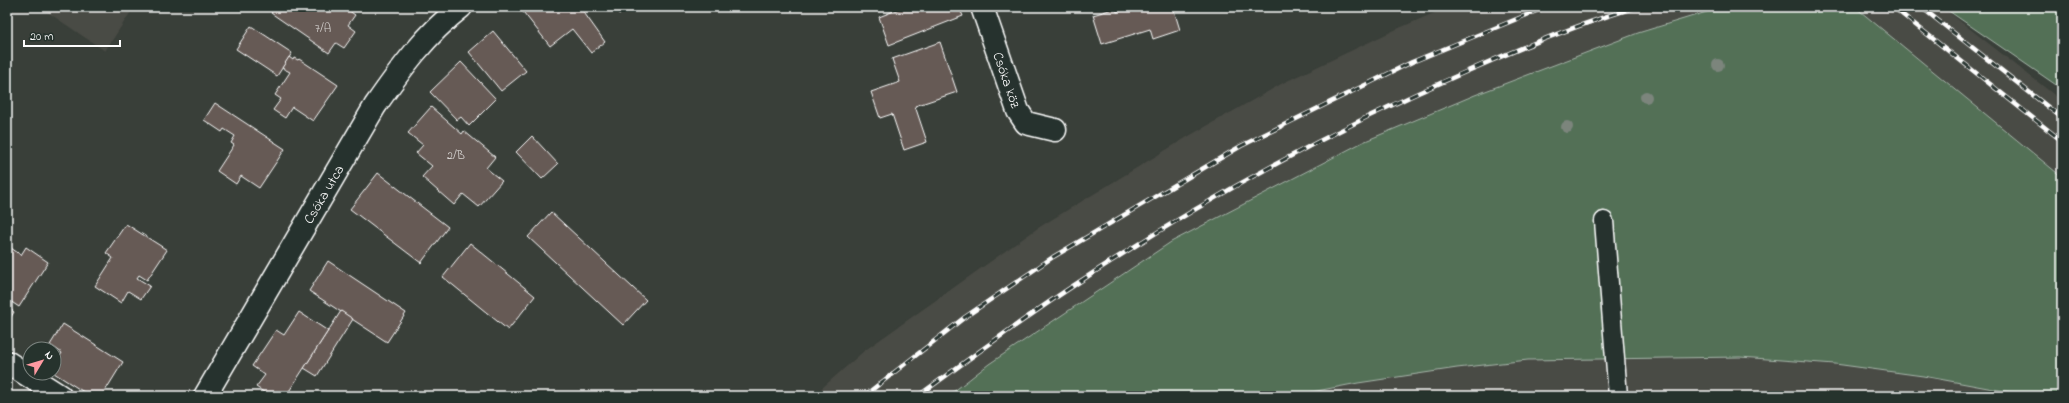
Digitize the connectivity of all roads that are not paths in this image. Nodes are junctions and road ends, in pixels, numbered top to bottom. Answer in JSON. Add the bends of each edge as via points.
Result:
{"nodes":[{"id":1,"x":461,"y":7,"type":"edge"},
{"id":2,"x":982,"y":7,"type":"edge"},
{"id":3,"x":1055,"y":130,"type":"dead end"},
{"id":4,"x":1604,"y":222,"type":"dead end"},
{"id":5,"x":7,"y":362,"type":"edge"},
{"id":6,"x":60,"y":396,"type":"edge"},
{"id":7,"x":205,"y":396,"type":"edge"},
{"id":8,"x":1618,"y":396,"type":"edge"}],
"edges":[{"from":1,"to":7,"type":"street","name":"Csóka utca","via":[[406,61],[375,106]]},
{"from":2,"to":3,"type":"street","name":"Csóka köz","via":[[1018,111],[1026,123]]},
{"from":4,"to":8,"type":"lane"},
{"from":5,"to":6,"type":"street"}]}
